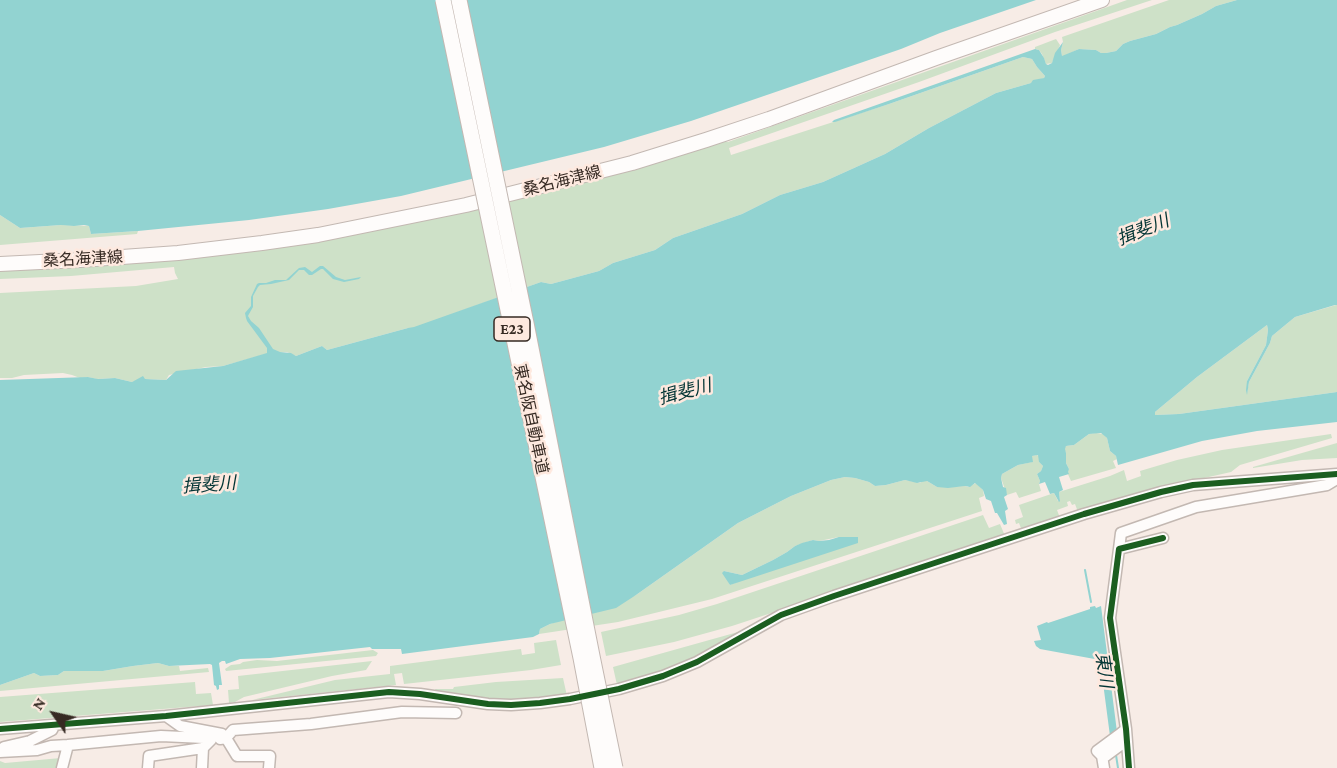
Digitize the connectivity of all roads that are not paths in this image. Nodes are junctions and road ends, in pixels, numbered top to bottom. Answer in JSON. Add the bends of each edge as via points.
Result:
{"nodes":[{"id":1,"x":442,"y":0,"type":"edge"},
{"id":2,"x":459,"y":0,"type":"edge"},
{"id":3,"x":1102,"y":0,"type":"edge"},
{"id":4,"x":0,"y":264,"type":"edge"},
{"id":5,"x":1337,"y":476,"type":"edge"},
{"id":6,"x":1163,"y":538,"type":"dead end"},
{"id":7,"x":1119,"y":549,"type":"junction"},
{"id":8,"x":456,"y":713,"type":"dead end"},
{"id":9,"x":166,"y":716,"type":"junction"},
{"id":10,"x":55,"y":726,"type":"junction"},
{"id":11,"x":0,"y":729,"type":"edge"},
{"id":12,"x":1126,"y":729,"type":"junction"},
{"id":13,"x":226,"y":738,"type":"junction"},
{"id":14,"x":1126,"y":741,"type":"junction"},
{"id":15,"x":207,"y":744,"type":"junction"},
{"id":16,"x":68,"y":745,"type":"junction"},
{"id":17,"x":0,"y":750,"type":"edge"},
{"id":18,"x":1103,"y":763,"type":"edge"},
{"id":19,"x":62,"y":768,"type":"edge"},
{"id":20,"x":148,"y":768,"type":"edge"},
{"id":21,"x":202,"y":768,"type":"edge"},
{"id":22,"x":269,"y":768,"type":"edge"},
{"id":23,"x":602,"y":768,"type":"edge"},
{"id":24,"x":615,"y":768,"type":"edge"},
{"id":25,"x":1129,"y":768,"type":"edge"}],
"edges":[{"from":1,"to":23,"type":"highway","name":"東名阪自動車道","number":"E23","bridge":true},
{"from":2,"to":24,"type":"highway","name":"東名阪自動車道","number":"E23","bridge":true},
{"from":3,"to":4,"type":"main road","name":"桑名海津線","via":[[653,157],[466,205],[262,243],[178,253]]},
{"from":5,"to":7,"type":"street","via":[[1327,485],[1177,513],[1121,533]]},
{"from":5,"to":9,"type":"street","via":[[1193,485],[1084,514],[781,615],[688,666],[609,691],[511,705],[389,692]]},
{"from":6,"to":7,"type":"street"},
{"from":7,"to":12,"type":"street","via":[[1110,618]]},
{"from":8,"to":13,"type":"street","via":[[402,712],[233,730]]},
{"from":9,"to":10,"type":"street"},
{"from":9,"to":13,"type":"street","via":[[180,726]]},
{"from":10,"to":11,"type":"street"},
{"from":10,"to":17,"type":"street","via":[[30,741]]},
{"from":12,"to":14,"type":"street"},
{"from":12,"to":18,"type":"street","via":[[1097,750]]},
{"from":13,"to":15,"type":"street"},
{"from":13,"to":22,"type":"street","via":[[237,756],[270,756]]},
{"from":14,"to":18,"type":"street"},
{"from":14,"to":25,"type":"street"},
{"from":15,"to":16,"type":"street","via":[[204,738],[161,736]]},
{"from":15,"to":20,"type":"street","via":[[149,756]]},
{"from":15,"to":21,"type":"street"},
{"from":16,"to":17,"type":"street"},
{"from":16,"to":19,"type":"street"}]}
